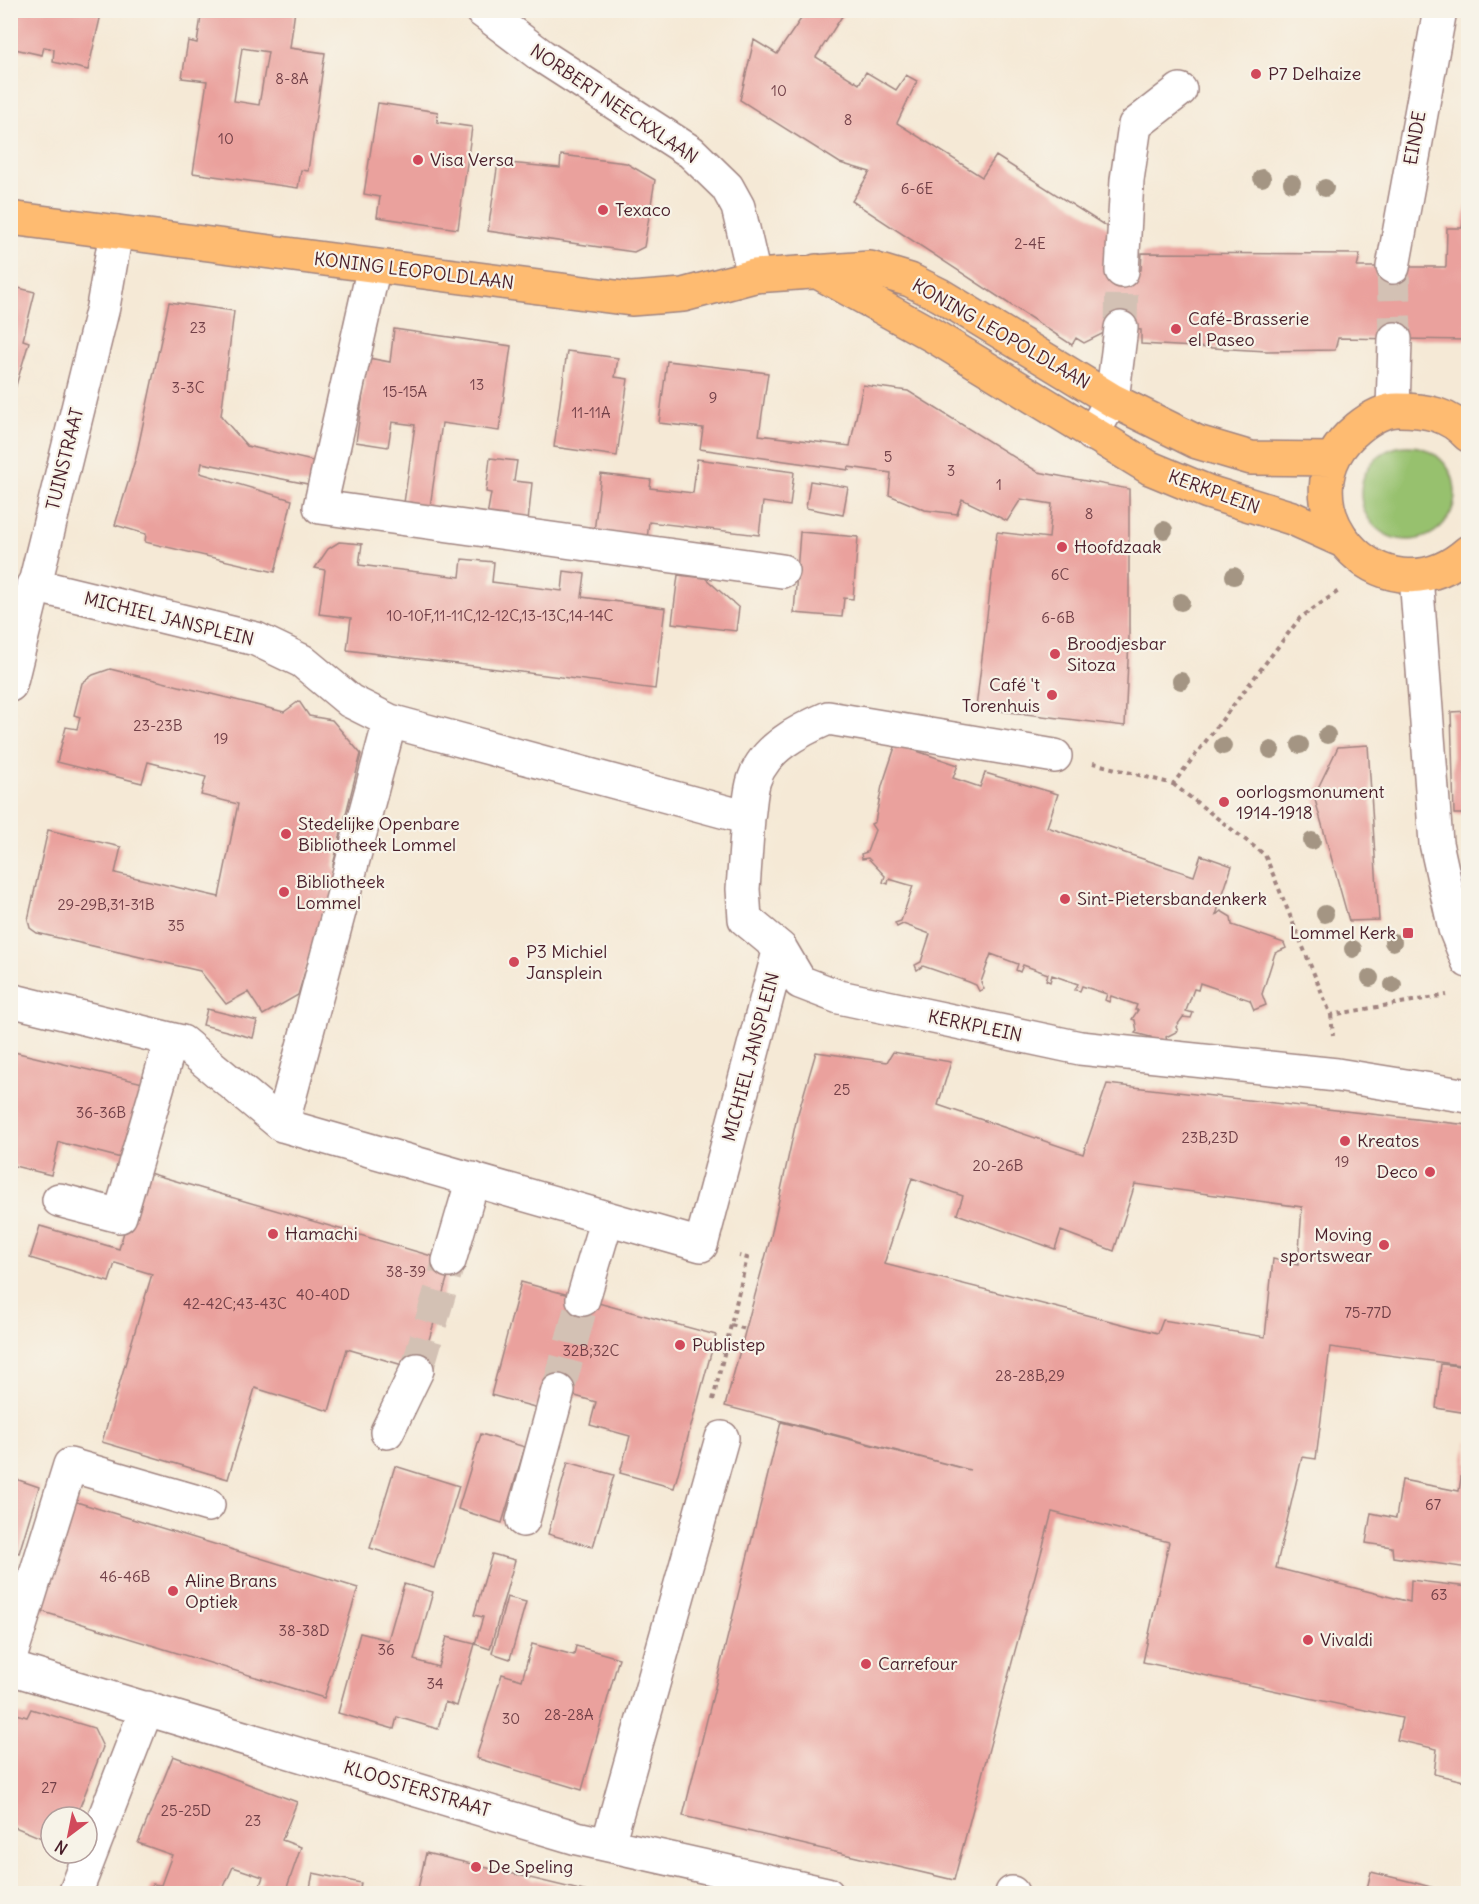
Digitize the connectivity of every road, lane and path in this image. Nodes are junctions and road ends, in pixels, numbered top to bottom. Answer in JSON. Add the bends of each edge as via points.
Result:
{"nodes":[{"id":1,"x":481,"y":10,"type":"edge"},
{"id":2,"x":1440,"y":10,"type":"edge"},
{"id":3,"x":1180,"y":90,"type":"dead end"},
{"id":4,"x":10,"y":218,"type":"edge"},
{"id":5,"x":116,"y":232,"type":"junction"},
{"id":6,"x":374,"y":266,"type":"junction"},
{"id":7,"x":1393,"y":267,"type":"tunnel mouth"},
{"id":8,"x":816,"y":271,"type":"junction"},
{"id":9,"x":1122,"y":271,"type":"tunnel mouth"},
{"id":10,"x":754,"y":276,"type":"junction"},
{"id":11,"x":1121,"y":328,"type":"tunnel mouth"},
{"id":12,"x":1395,"y":339,"type":"tunnel mouth"},
{"id":13,"x":1112,"y":400,"type":"junction"},
{"id":14,"x":1393,"y":410,"type":"junction"},
{"id":15,"x":1092,"y":434,"type":"junction"},
{"id":16,"x":1468,"y":435,"type":"edge"},
{"id":17,"x":1333,"y":459,"type":"junction"},
{"id":18,"x":1351,"y":550,"type":"junction"},
{"id":19,"x":1465,"y":562,"type":"edge"},
{"id":20,"x":782,"y":571,"type":"dead end"},
{"id":21,"x":1416,"y":576,"type":"junction"},
{"id":22,"x":33,"y":585,"type":"junction"},
{"id":23,"x":10,"y":684,"type":"edge"},
{"id":24,"x":390,"y":721,"type":"junction"},
{"id":25,"x":1055,"y":756,"type":"joint"},
{"id":26,"x":1173,"y":784,"type":"junction"},
{"id":27,"x":748,"y":818,"type":"junction"},
{"id":28,"x":780,"y":948,"type":"junction"},
{"id":29,"x":1468,"y":961,"type":"edge"},
{"id":30,"x":1454,"y":993,"type":"dead end"},
{"id":31,"x":10,"y":1000,"type":"edge"},
{"id":32,"x":171,"y":1040,"type":"junction"},
{"id":33,"x":1468,"y":1096,"type":"edge"},
{"id":34,"x":282,"y":1125,"type":"junction"},
{"id":35,"x":473,"y":1179,"type":"junction"},
{"id":36,"x":59,"y":1200,"type":"dead end"},
{"id":37,"x":607,"y":1218,"type":"junction"},
{"id":38,"x":700,"y":1245,"type":"junction"},
{"id":39,"x":449,"y":1261,"type":"tunnel mouth"},
{"id":40,"x":583,"y":1299,"type":"tunnel mouth"},
{"id":41,"x":731,"y":1325,"type":"junction"},
{"id":42,"x":746,"y":1329,"type":"dead end"},
{"id":43,"x":417,"y":1370,"type":"tunnel mouth"},
{"id":44,"x":558,"y":1391,"type":"tunnel mouth"},
{"id":45,"x":387,"y":1432,"type":"dead end"},
{"id":46,"x":722,"y":1438,"type":"joint"},
{"id":47,"x":208,"y":1505,"type":"dead end"},
{"id":48,"x":523,"y":1520,"type":"dead end"},
{"id":49,"x":10,"y":1658,"type":"edge"},
{"id":50,"x":10,"y":1668,"type":"edge"},
{"id":51,"x":147,"y":1708,"type":"junction"},
{"id":52,"x":608,"y":1844,"type":"junction"},
{"id":53,"x":75,"y":1893,"type":"edge"},
{"id":54,"x":827,"y":1893,"type":"edge"}],
"edges":[{"from":1,"to":10,"type":"street","name":"NORBERT NEECKXLAAN","via":[[542,56],[691,152],[727,187],[738,207]]},
{"from":2,"to":7,"type":"street","name":"EINDE"},
{"from":3,"to":9,"type":"street","via":[[1135,125],[1127,180]]},
{"from":4,"to":5,"type":"main road","name":"KONING LEOPOLDLAAN"},
{"from":5,"to":6,"type":"main road","name":"KONING LEOPOLDLAAN"},
{"from":5,"to":22,"type":"street","name":"TUINSTRAAT","via":[[104,307]]},
{"from":6,"to":10,"type":"main road","name":"KONING LEOPOLDLAAN","via":[[631,298],[683,295]]},
{"from":6,"to":20,"type":"street","via":[[320,507]]},
{"from":8,"to":10,"type":"main road","name":"KONING LEOPOLDLAAN"},
{"from":8,"to":13,"type":"main road","name":"KONING LEOPOLDLAAN","via":[[870,268],[910,280]]},
{"from":8,"to":15,"type":"main road","name":"KONING LEOPOLDLAAN","via":[[932,335]]},
{"from":11,"to":13,"type":"street"},
{"from":12,"to":14,"type":"street"},
{"from":13,"to":15,"type":"street"},
{"from":13,"to":17,"type":"main road","via":[[1197,442],[1251,458]]},
{"from":14,"to":16,"type":"main road","via":[[1426,410],[1456,422]]},
{"from":14,"to":17,"type":"main road","via":[[1368,420],[1347,437]]},
{"from":15,"to":18,"type":"main road","name":"KERKPLEIN","via":[[1150,468],[1208,492],[1292,518]]},
{"from":17,"to":18,"type":"main road","via":[[1326,487],[1329,514]]},
{"from":18,"to":21,"type":"main road","name":"KERKPLEIN","via":[[1385,572]]},
{"from":18,"to":26,"type":"path","via":[[1346,586],[1300,618]]},
{"from":19,"to":21,"type":"main road","name":"KERKPLEIN"},
{"from":21,"to":29,"type":"street","via":[[1436,843],[1455,929]]},
{"from":22,"to":23,"type":"street","name":"TUINSTRAAT"},
{"from":22,"to":24,"type":"street","name":"MICHIEL JANSPLEIN","via":[[256,639],[302,661],[350,701]]},
{"from":24,"to":27,"type":"street","name":"MICHIEL JANSPLEIN"},
{"from":24,"to":34,"type":"street"},
{"from":25,"to":26,"type":"path"},
{"from":25,"to":27,"type":"street","via":[[828,718],[793,734],[766,759],[754,779]]},
{"from":26,"to":30,"type":"path","via":[[1265,855],[1331,1015]]},
{"from":27,"to":28,"type":"street","name":"MICHIEL JANSPLEIN","via":[[745,919]]},
{"from":28,"to":33,"type":"street","name":"KERKPLEIN","via":[[800,982],[839,997],[1080,1048],[1337,1075]]},
{"from":28,"to":38,"type":"street","name":"MICHIEL JANSPLEIN"},
{"from":31,"to":32,"type":"street"},
{"from":32,"to":34,"type":"street","via":[[182,1042]]},
{"from":32,"to":36,"type":"street","via":[[120,1216]]},
{"from":34,"to":35,"type":"street"},
{"from":35,"to":37,"type":"street"},
{"from":35,"to":39,"type":"street"},
{"from":37,"to":38,"type":"street"},
{"from":37,"to":40,"type":"street"},
{"from":38,"to":41,"type":"path","via":[[747,1258]]},
{"from":41,"to":42,"type":"path"},
{"from":41,"to":46,"type":"path","via":[[710,1413]]},
{"from":43,"to":45,"type":"street"},
{"from":44,"to":48,"type":"street"},
{"from":46,"to":52,"type":"street"},
{"from":47,"to":49,"type":"street","via":[[70,1465]]},
{"from":50,"to":51,"type":"street","name":"KLOOSTERSTRAAT"},
{"from":51,"to":52,"type":"street","name":"KLOOSTERSTRAAT"},
{"from":51,"to":53,"type":"street"},
{"from":52,"to":54,"type":"street","name":"KLOOSTERSTRAAT"}]}
